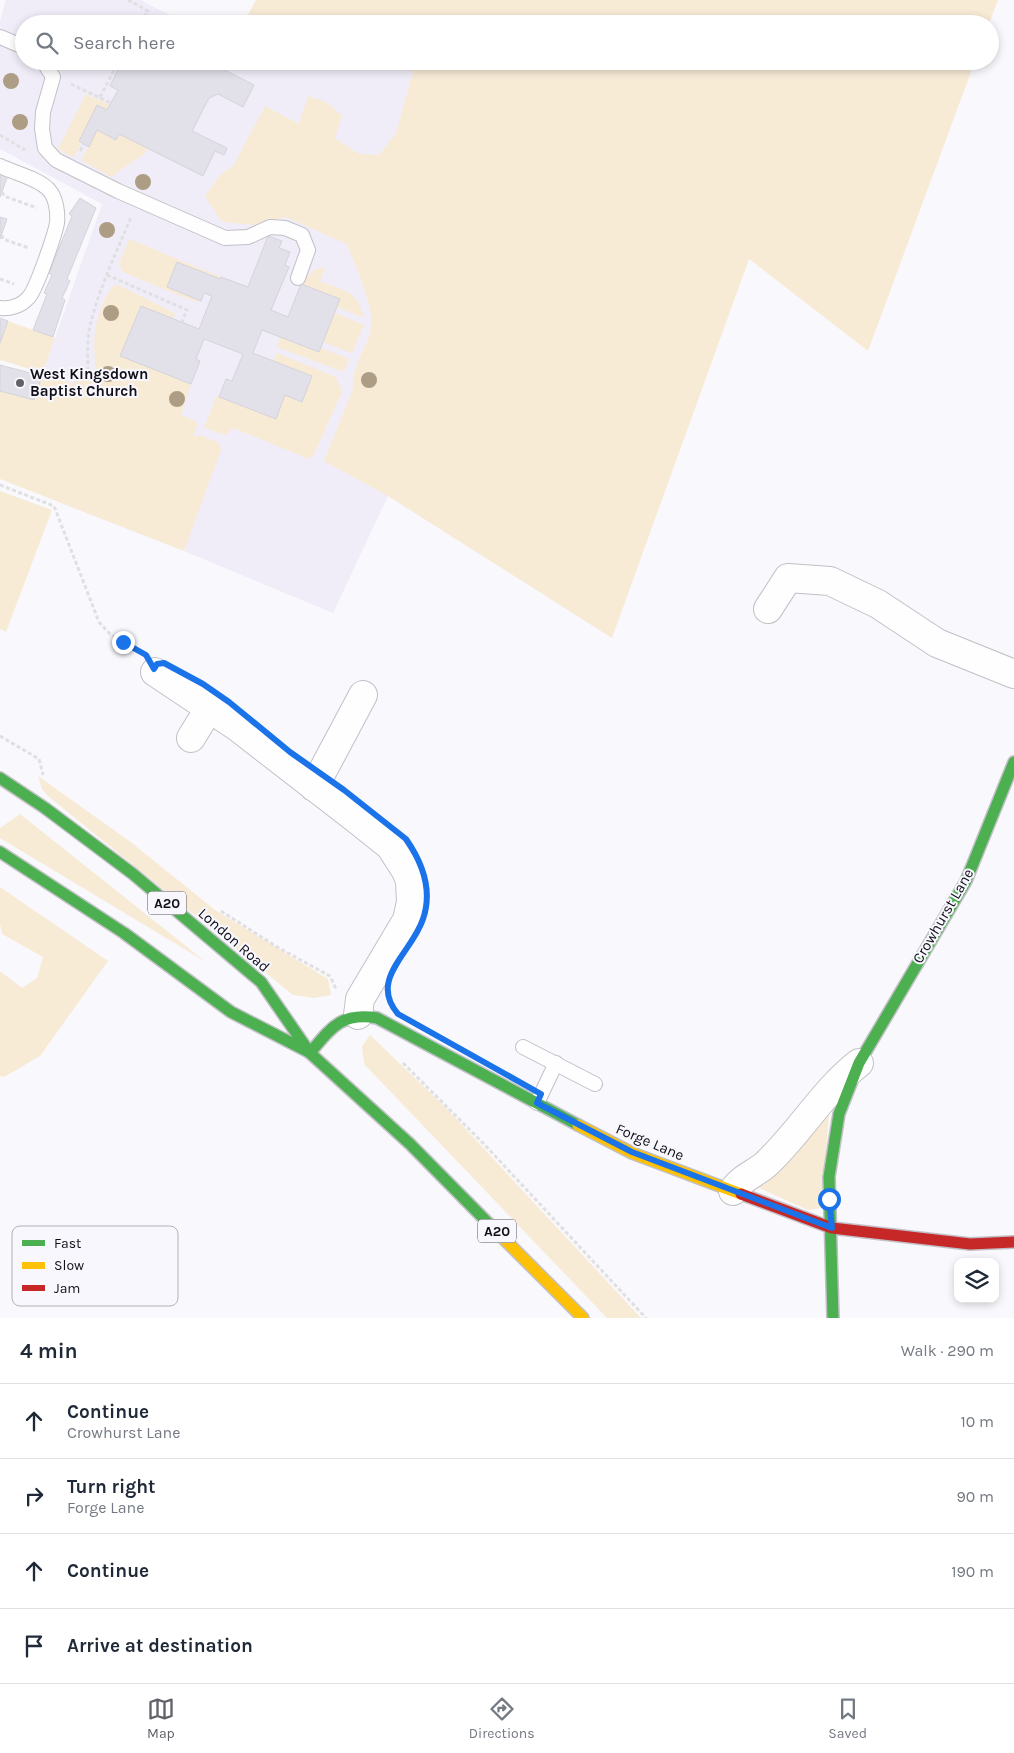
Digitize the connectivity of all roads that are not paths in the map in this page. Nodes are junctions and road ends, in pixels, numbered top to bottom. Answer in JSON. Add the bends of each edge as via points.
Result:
{"nodes":[{"id":1,"x":0,"y":38,"type":"edge"},
{"id":2,"x":15,"y":44,"type":"edge"},
{"id":3,"x":49,"y":70,"type":"edge"},
{"id":4,"x":0,"y":166,"type":"edge"},
{"id":5,"x":298,"y":278,"type":"dead end"},
{"id":6,"x":0,"y":308,"type":"edge"},
{"id":7,"x":768,"y":609,"type":"dead end"},
{"id":8,"x":155,"y":672,"type":"road end"},
{"id":9,"x":1014,"y":674,"type":"edge"},
{"id":10,"x":363,"y":694,"type":"dead end"},
{"id":11,"x":210,"y":707,"type":"junction"},
{"id":12,"x":191,"y":738,"type":"dead end"},
{"id":13,"x":1014,"y":762,"type":"edge"},
{"id":14,"x":1,"y":781,"type":"edge"},
{"id":15,"x":314,"y":787,"type":"junction"},
{"id":16,"x":0,"y":852,"type":"edge"},
{"id":17,"x":358,"y":1015,"type":"junction"},
{"id":18,"x":523,"y":1047,"type":"dead end"},
{"id":19,"x":310,"y":1053,"type":"junction"},
{"id":20,"x":556,"y":1063,"type":"junction"},
{"id":21,"x":859,"y":1063,"type":"junction"},
{"id":22,"x":595,"y":1084,"type":"dead end"},
{"id":23,"x":537,"y":1103,"type":"junction"},
{"id":24,"x":733,"y":1191,"type":"junction"},
{"id":25,"x":832,"y":1228,"type":"junction"},
{"id":26,"x":1014,"y":1242,"type":"edge"},
{"id":27,"x":583,"y":1318,"type":"edge"},
{"id":28,"x":833,"y":1318,"type":"edge"}],
"edges":[{"from":1,"to":2,"type":"lane"},
{"from":3,"to":5,"type":"lane","via":[[53,76],[42,112],[45,148],[56,160],[225,238],[248,237],[270,227],[285,228],[302,235],[308,250]]},
{"from":4,"to":6,"type":"lane","via":[[50,190],[57,210],[56,224],[33,293],[19,305]]},
{"from":7,"to":9,"type":"street","via":[[788,578],[830,581],[878,604],[937,643]]},
{"from":8,"to":11,"type":"street"},
{"from":10,"to":15,"type":"street"},
{"from":11,"to":12,"type":"street"},
{"from":11,"to":15,"type":"street"},
{"from":13,"to":21,"type":"street","name":"Crowhurst Lane","via":[[966,881]]},
{"from":14,"to":19,"type":"street","name":"London Road","number":"A20","via":[[133,874],[260,982]]},
{"from":15,"to":17,"type":"street","via":[[390,846],[410,881],[411,902],[407,920],[360,999]]},
{"from":16,"to":19,"type":"street","name":"London Road","number":"A20","via":[[124,933],[231,1012]]},
{"from":17,"to":19,"type":"street","via":[[338,1023]]},
{"from":17,"to":23,"type":"street","name":"Forge Lane","via":[[377,1018],[395,1026]]},
{"from":18,"to":20,"type":"lane"},
{"from":19,"to":27,"type":"street","name":"London Road","number":"A20","via":[[410,1144]]},
{"from":20,"to":22,"type":"lane"},
{"from":20,"to":23,"type":"lane"},
{"from":21,"to":24,"type":"street","name":"Crowhurst Lane","via":[[842,1076],[766,1164]]},
{"from":21,"to":25,"type":"street","name":"Crowhurst Lane","via":[[839,1114],[831,1154],[829,1199]]},
{"from":23,"to":24,"type":"street","name":"Forge Lane","via":[[632,1152]]},
{"from":24,"to":25,"type":"street","name":"Forge Lane"},
{"from":25,"to":26,"type":"street","name":"Forge Lane","via":[[970,1244]]},
{"from":25,"to":28,"type":"street","name":"Crowhurst Lane"}]}
